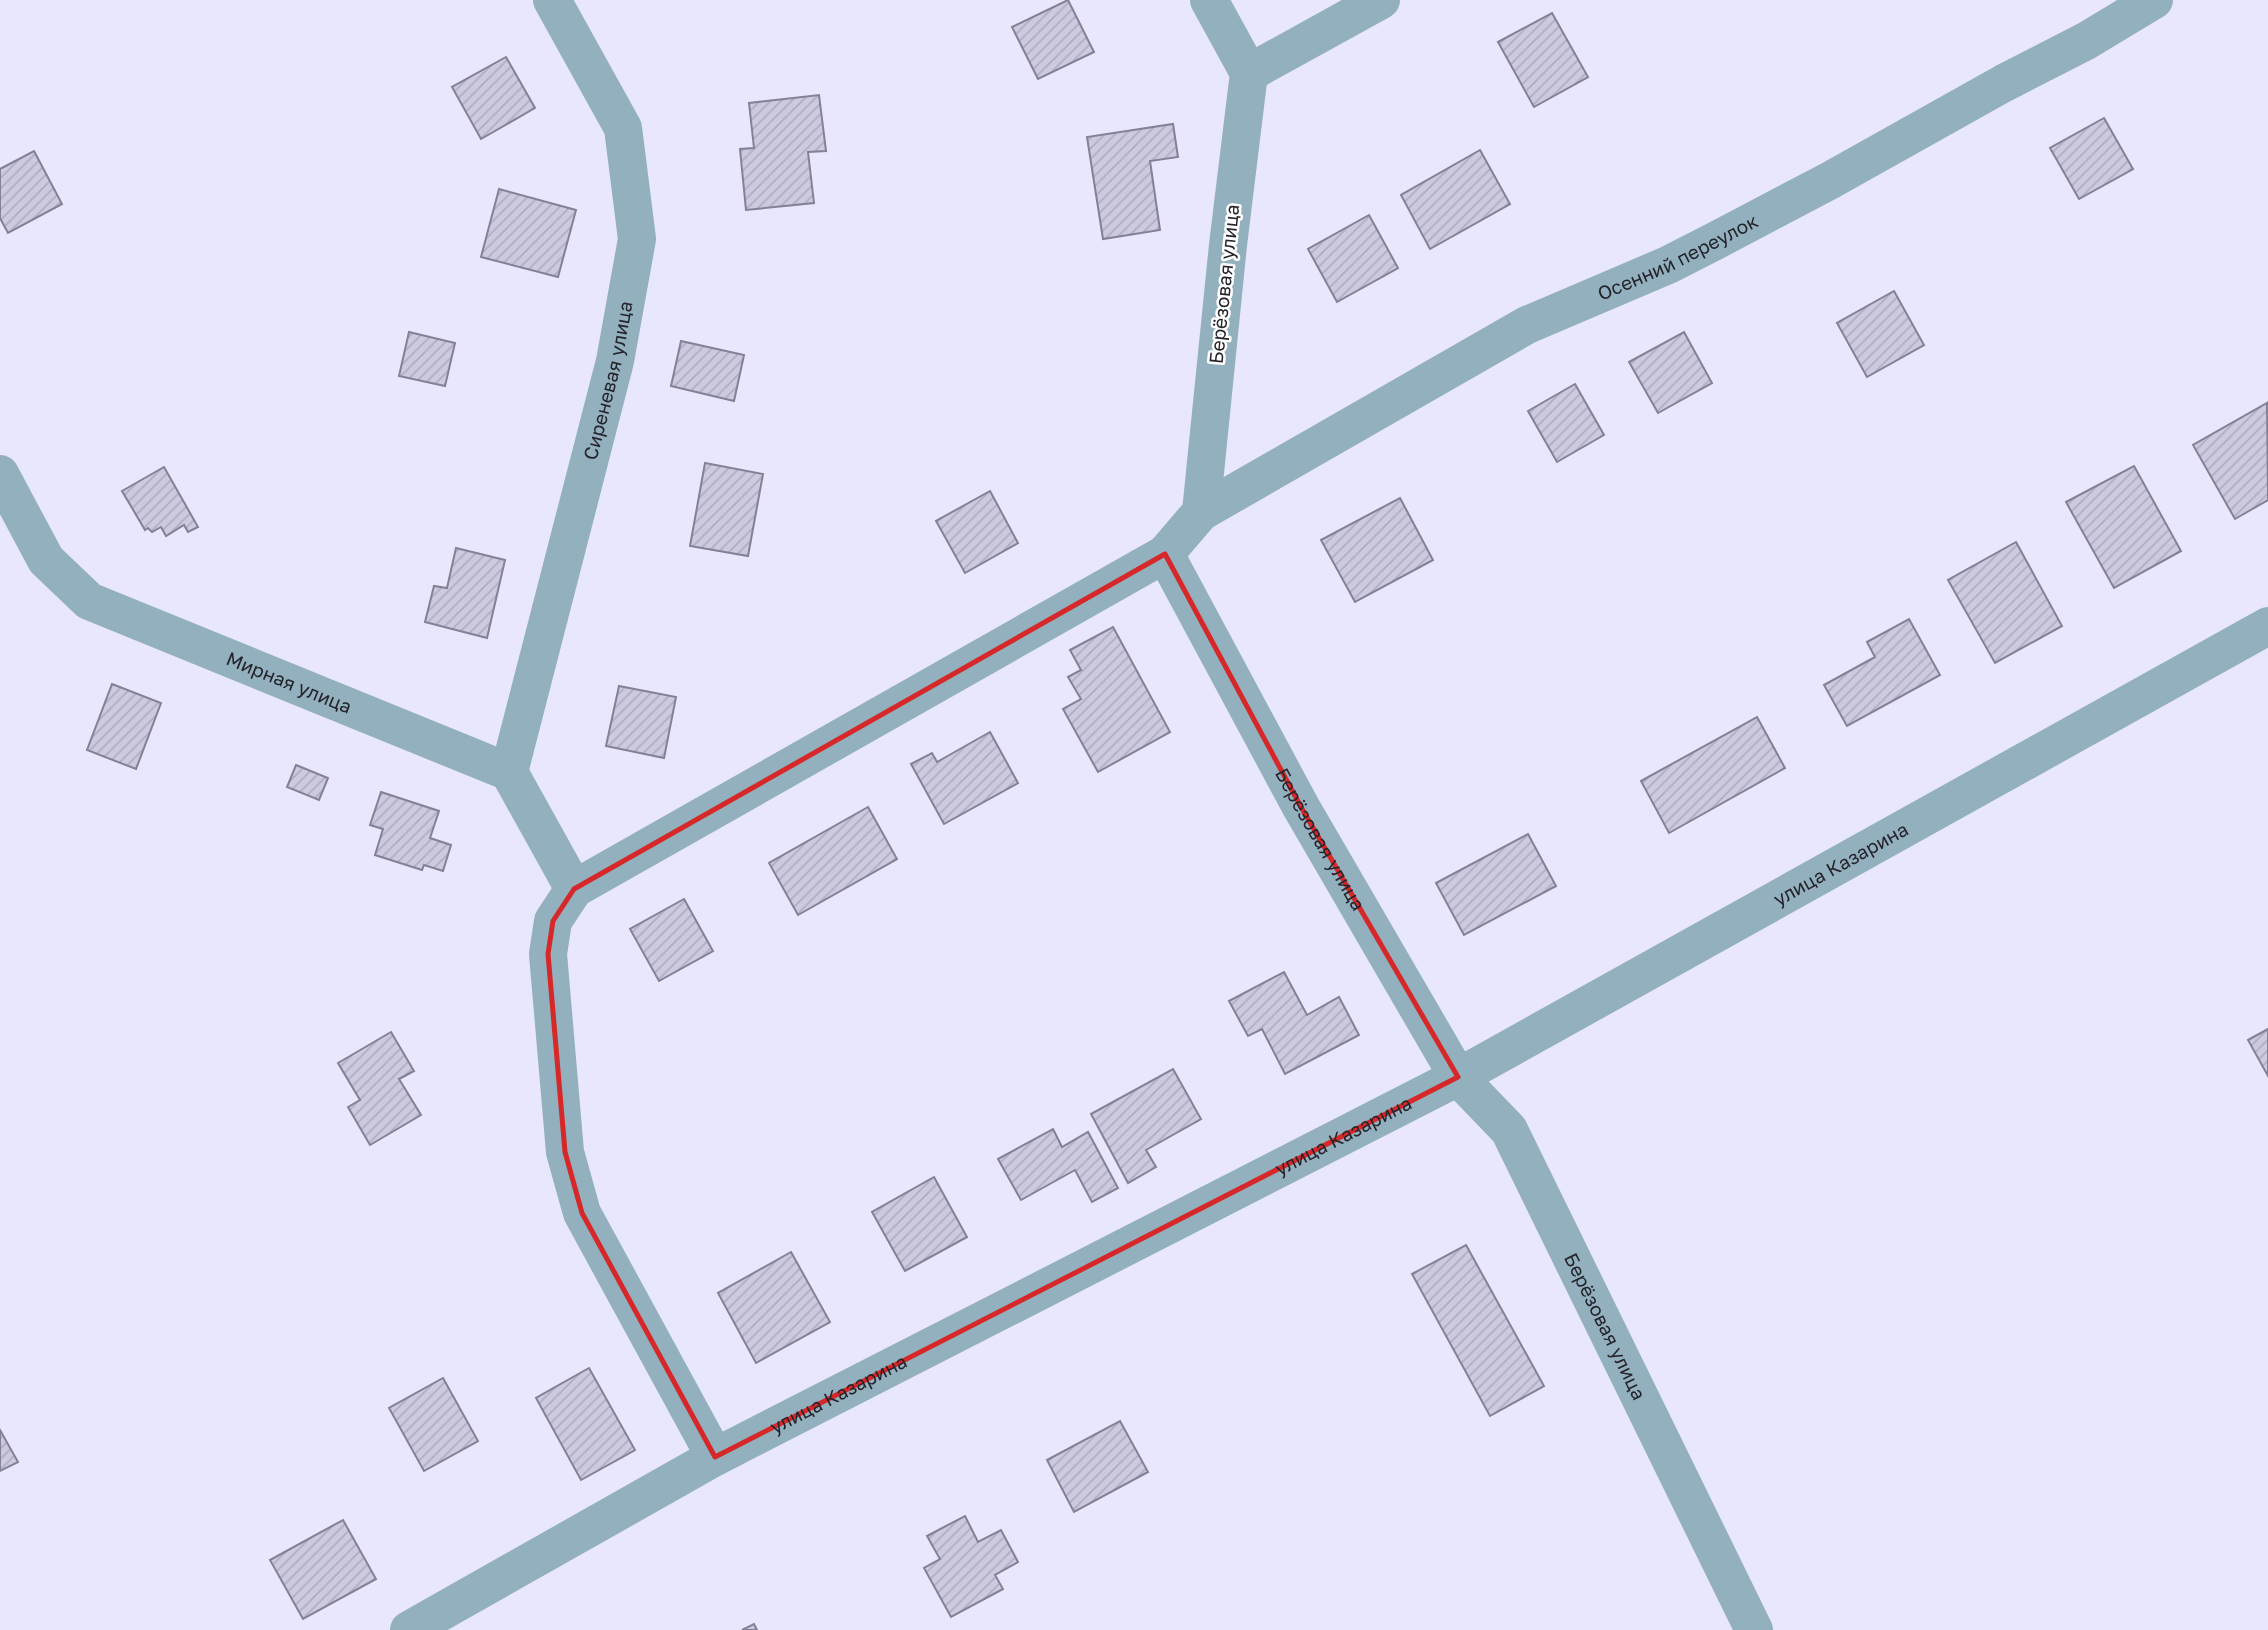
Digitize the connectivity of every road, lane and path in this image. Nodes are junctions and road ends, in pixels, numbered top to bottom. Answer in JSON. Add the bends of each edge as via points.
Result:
{"nodes":[{"id":1,"x":552,"y":0,"type":"edge"},
{"id":2,"x":1209,"y":0,"type":"edge"},
{"id":3,"x":1381,"y":0,"type":"edge"},
{"id":4,"x":2154,"y":0,"type":"edge"},
{"id":5,"x":1249,"y":73,"type":"junction"},
{"id":6,"x":0,"y":474,"type":"edge"},
{"id":7,"x":1201,"y":512,"type":"junction"},
{"id":8,"x":1165,"y":554,"type":"junction"},
{"id":9,"x":2268,"y":626,"type":"edge"},
{"id":10,"x":509,"y":772,"type":"junction"},
{"id":11,"x":574,"y":889,"type":"junction"},
{"id":12,"x":1458,"y":1077,"type":"junction"},
{"id":13,"x":715,"y":1457,"type":"junction"},
{"id":14,"x":409,"y":1630,"type":"edge"},
{"id":15,"x":1754,"y":1630,"type":"edge"}],
"edges":[{"from":1,"to":10,"type":"street","name":"Сиреневая улица","via":[[623,128],[637,239],[615,361]]},
{"from":2,"to":5,"type":"street"},
{"from":3,"to":5,"type":"street"},
{"from":4,"to":7,"type":"street","name":"Осенний переулок","via":[[1738,229],[1668,265],[1527,325]]},
{"from":5,"to":7,"type":"street","name":"Берёзовая улица"},
{"from":6,"to":10,"type":"street","name":"Мирная улица","via":[[46,560],[89,601]]},
{"from":7,"to":8,"type":"street"},
{"from":8,"to":11,"type":"street"},
{"from":8,"to":12,"type":"street","name":"Берёзовая улица","via":[[1301,807]]},
{"from":9,"to":12,"type":"street","name":"улица Казарина"},
{"from":10,"to":11,"type":"street"},
{"from":11,"to":13,"type":"street","via":[[553,921],[548,954],[565,1152],[582,1213]]},
{"from":12,"to":13,"type":"street","name":"улица Казарина"},
{"from":12,"to":15,"type":"street","name":"Берёзовая улица","via":[[1509,1130]]},
{"from":13,"to":14,"type":"street","name":"улица Казарина"}]}
